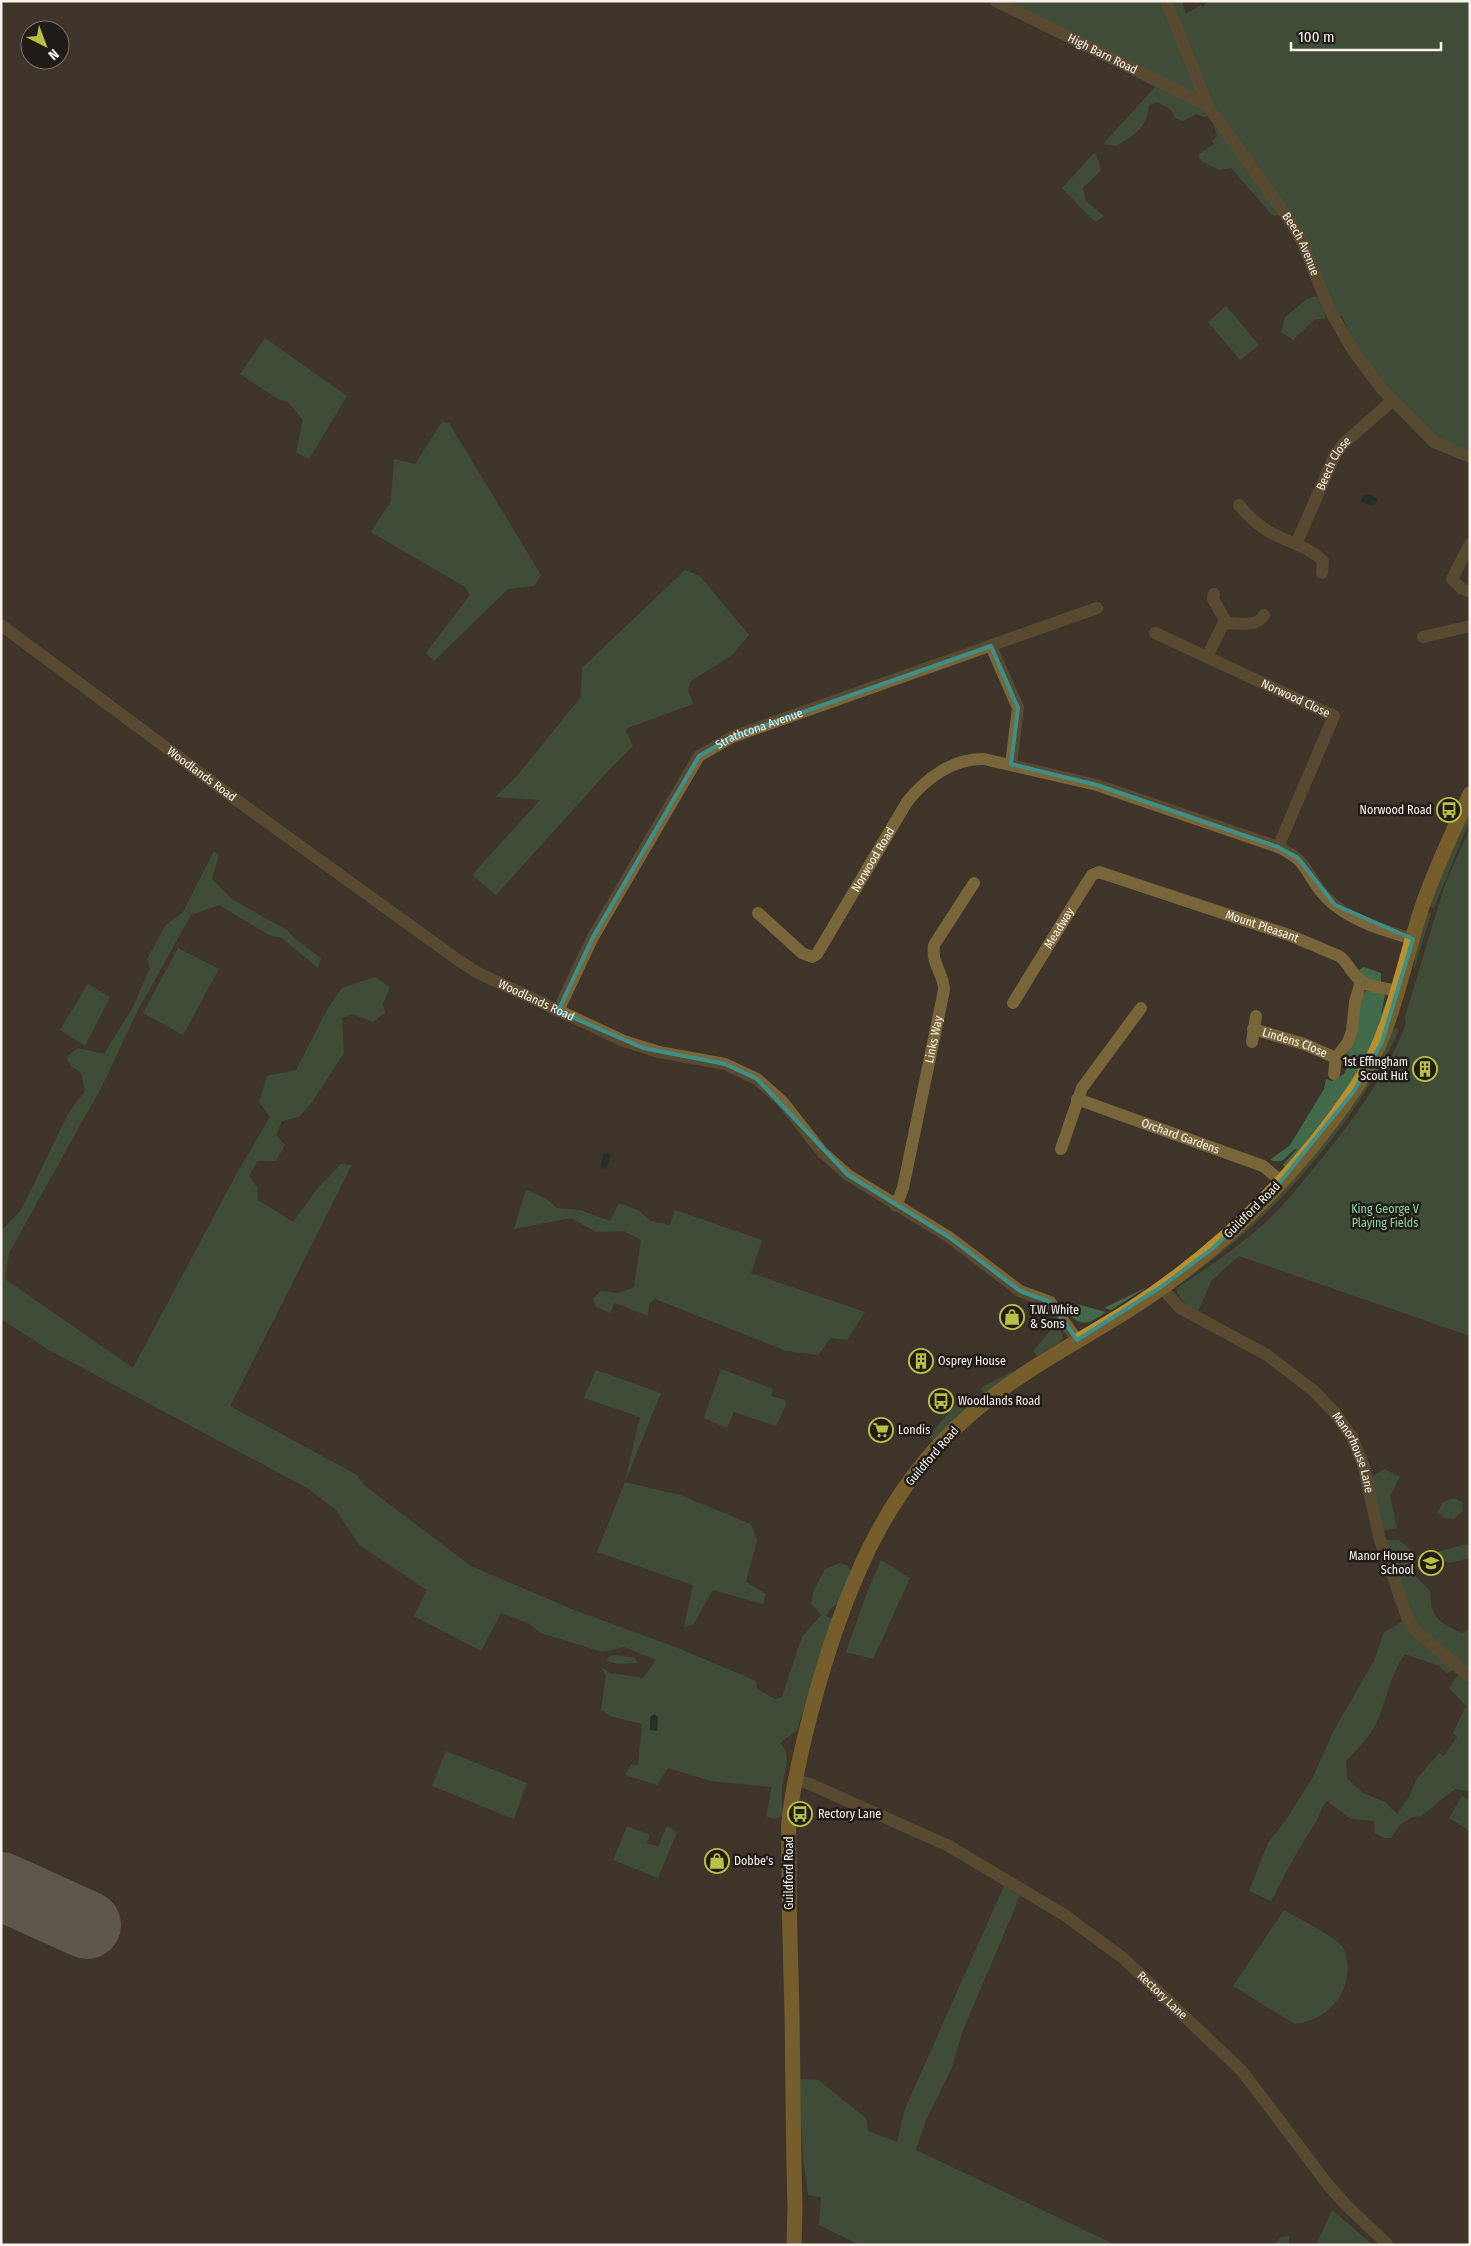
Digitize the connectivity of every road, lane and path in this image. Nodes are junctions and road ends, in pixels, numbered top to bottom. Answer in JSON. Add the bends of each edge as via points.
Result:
{"nodes":[{"id":1,"x":996,"y":1,"type":"edge"},
{"id":2,"x":1166,"y":1,"type":"edge"},
{"id":3,"x":1208,"y":106,"type":"junction"},
{"id":4,"x":1392,"y":401,"type":"junction"},
{"id":5,"x":1470,"y":457,"type":"edge"},
{"id":6,"x":1239,"y":505,"type":"dead end"},
{"id":7,"x":1296,"y":544,"type":"junction"},
{"id":8,"x":1470,"y":544,"type":"edge"},
{"id":9,"x":1322,"y":573,"type":"dead end"},
{"id":10,"x":1470,"y":592,"type":"edge"},
{"id":11,"x":1214,"y":594,"type":"dead end"},
{"id":12,"x":1096,"y":608,"type":"dead end"},
{"id":13,"x":1264,"y":615,"type":"dead end"},
{"id":14,"x":1224,"y":623,"type":"junction"},
{"id":15,"x":1,"y":626,"type":"edge"},
{"id":16,"x":1470,"y":626,"type":"edge"},
{"id":17,"x":1155,"y":634,"type":"dead end"},
{"id":18,"x":1423,"y":637,"type":"dead end"},
{"id":19,"x":991,"y":646,"type":"junction"},
{"id":20,"x":1206,"y":657,"type":"junction"},
{"id":21,"x":1011,"y":764,"type":"junction"},
{"id":22,"x":1470,"y":794,"type":"edge"},
{"id":23,"x":1278,"y":847,"type":"junction"},
{"id":24,"x":1114,"y":877,"type":"joint"},
{"id":25,"x":974,"y":883,"type":"dead end"},
{"id":26,"x":758,"y":913,"type":"dead end"},
{"id":27,"x":1412,"y":939,"type":"junction"},
{"id":28,"x":1361,"y":981,"type":"junction"},
{"id":29,"x":1398,"y":991,"type":"junction"},
{"id":30,"x":1013,"y":1003,"type":"dead end"},
{"id":31,"x":1141,"y":1008,"type":"dead end"},
{"id":32,"x":558,"y":1011,"type":"junction"},
{"id":33,"x":1252,"y":1042,"type":"dead end"},
{"id":34,"x":1336,"y":1058,"type":"junction"},
{"id":35,"x":1334,"y":1074,"type":"dead end"},
{"id":36,"x":1077,"y":1099,"type":"junction"},
{"id":37,"x":1061,"y":1149,"type":"dead end"},
{"id":38,"x":1282,"y":1181,"type":"junction"},
{"id":39,"x":896,"y":1206,"type":"junction"},
{"id":40,"x":1161,"y":1287,"type":"junction"},
{"id":41,"x":1077,"y":1340,"type":"junction"},
{"id":42,"x":1470,"y":1678,"type":"edge"},
{"id":43,"x":795,"y":1780,"type":"junction"},
{"id":44,"x":794,"y":2245,"type":"edge"},
{"id":45,"x":1388,"y":2245,"type":"edge"}],
"edges":[{"from":1,"to":3,"type":"street","name":"High Barn Road"},
{"from":2,"to":3,"type":"street","name":"Beech Avenue"},
{"from":3,"to":4,"type":"street","name":"Beech Avenue","via":[[1293,225],[1339,328]]},
{"from":4,"to":5,"type":"street","name":"Beech Avenue","via":[[1434,442]]},
{"from":4,"to":7,"type":"street","name":"Beech Close","via":[[1344,443],[1335,455]]},
{"from":6,"to":7,"type":"street","via":[[1257,524]]},
{"from":7,"to":9,"type":"street","via":[[1323,561]]},
{"from":8,"to":10,"type":"street","via":[[1452,579]]},
{"from":11,"to":14,"type":"street","via":[[1213,599],[1226,620]]},
{"from":12,"to":19,"type":"street","name":"Strathcona Avenue"},
{"from":13,"to":14,"type":"street","via":[[1262,620],[1250,624]]},
{"from":14,"to":20,"type":"street"},
{"from":15,"to":32,"type":"street","name":"Woodlands Road","via":[[458,960],[503,986]]},
{"from":16,"to":18,"type":"street"},
{"from":17,"to":20,"type":"street","name":"Norwood Close"},
{"from":19,"to":21,"type":"street","via":[[1018,708]]},
{"from":19,"to":32,"type":"street","name":"Strathcona Avenue","via":[[732,737],[699,756],[593,937]]},
{"from":20,"to":23,"type":"street","name":"Norwood Close","via":[[1334,716]]},
{"from":21,"to":23,"type":"street","name":"Norwood Road","via":[[1097,785]]},
{"from":21,"to":26,"type":"street","name":"Norwood Road","via":[[969,759],[944,770],[918,788],[823,947],[812,957],[802,953]]},
{"from":22,"to":27,"type":"main road","name":"Guildford Road","via":[[1431,882]]},
{"from":23,"to":27,"type":"street","name":"Norwood Road","via":[[1298,858],[1323,893],[1341,910]]},
{"from":24,"to":28,"type":"street","name":"Mount Pleasant","via":[[1289,935],[1330,952],[1345,960]]},
{"from":24,"to":30,"type":"street","name":"Meadway","via":[[1099,872],[1092,875]]},
{"from":25,"to":39,"type":"street","name":"Links Way","via":[[934,945],[932,956],[944,990],[903,1188]]},
{"from":27,"to":29,"type":"main road","name":"Guildford Road"},
{"from":28,"to":29,"type":"street"},
{"from":28,"to":34,"type":"street","name":"Lindens Close","via":[[1348,1042]]},
{"from":29,"to":38,"type":"main road","name":"Guildford Road","via":[[1382,1042],[1369,1067]]},
{"from":31,"to":36,"type":"street","via":[[1090,1076]]},
{"from":32,"to":39,"type":"street","name":"Woodlands Road","via":[[643,1048],[725,1064],[757,1079],[782,1101],[835,1164]]},
{"from":33,"to":34,"type":"street","name":"Lindens Close","via":[[1254,1023]]},
{"from":34,"to":35,"type":"street","name":"Lindens Close"},
{"from":36,"to":37,"type":"street"},
{"from":36,"to":38,"type":"street","name":"Orchard Gardens","via":[[1262,1166]]},
{"from":38,"to":40,"type":"main road","name":"Guildford Road","via":[[1244,1221]]},
{"from":39,"to":41,"type":"street","name":"Woodlands Road","via":[[949,1237],[1020,1291],[1050,1302]]},
{"from":40,"to":41,"type":"main road","name":"Guildford Road"},
{"from":40,"to":42,"type":"street","name":"Manorhouse Lane","via":[[1180,1308],[1267,1355],[1314,1391],[1343,1424],[1364,1467],[1379,1537],[1407,1617],[1415,1630]]},
{"from":41,"to":43,"type":"main road","name":"Guildford Road","via":[[1008,1385],[959,1425],[928,1456],[891,1507],[863,1558],[841,1617],[821,1676]]},
{"from":43,"to":44,"type":"main road","name":"Guildford Road","via":[[789,1825]]},
{"from":43,"to":45,"type":"street","name":"Rectory Lane","via":[[949,1846],[1094,1935],[1230,2059],[1253,2084],[1329,2186]]}]}
